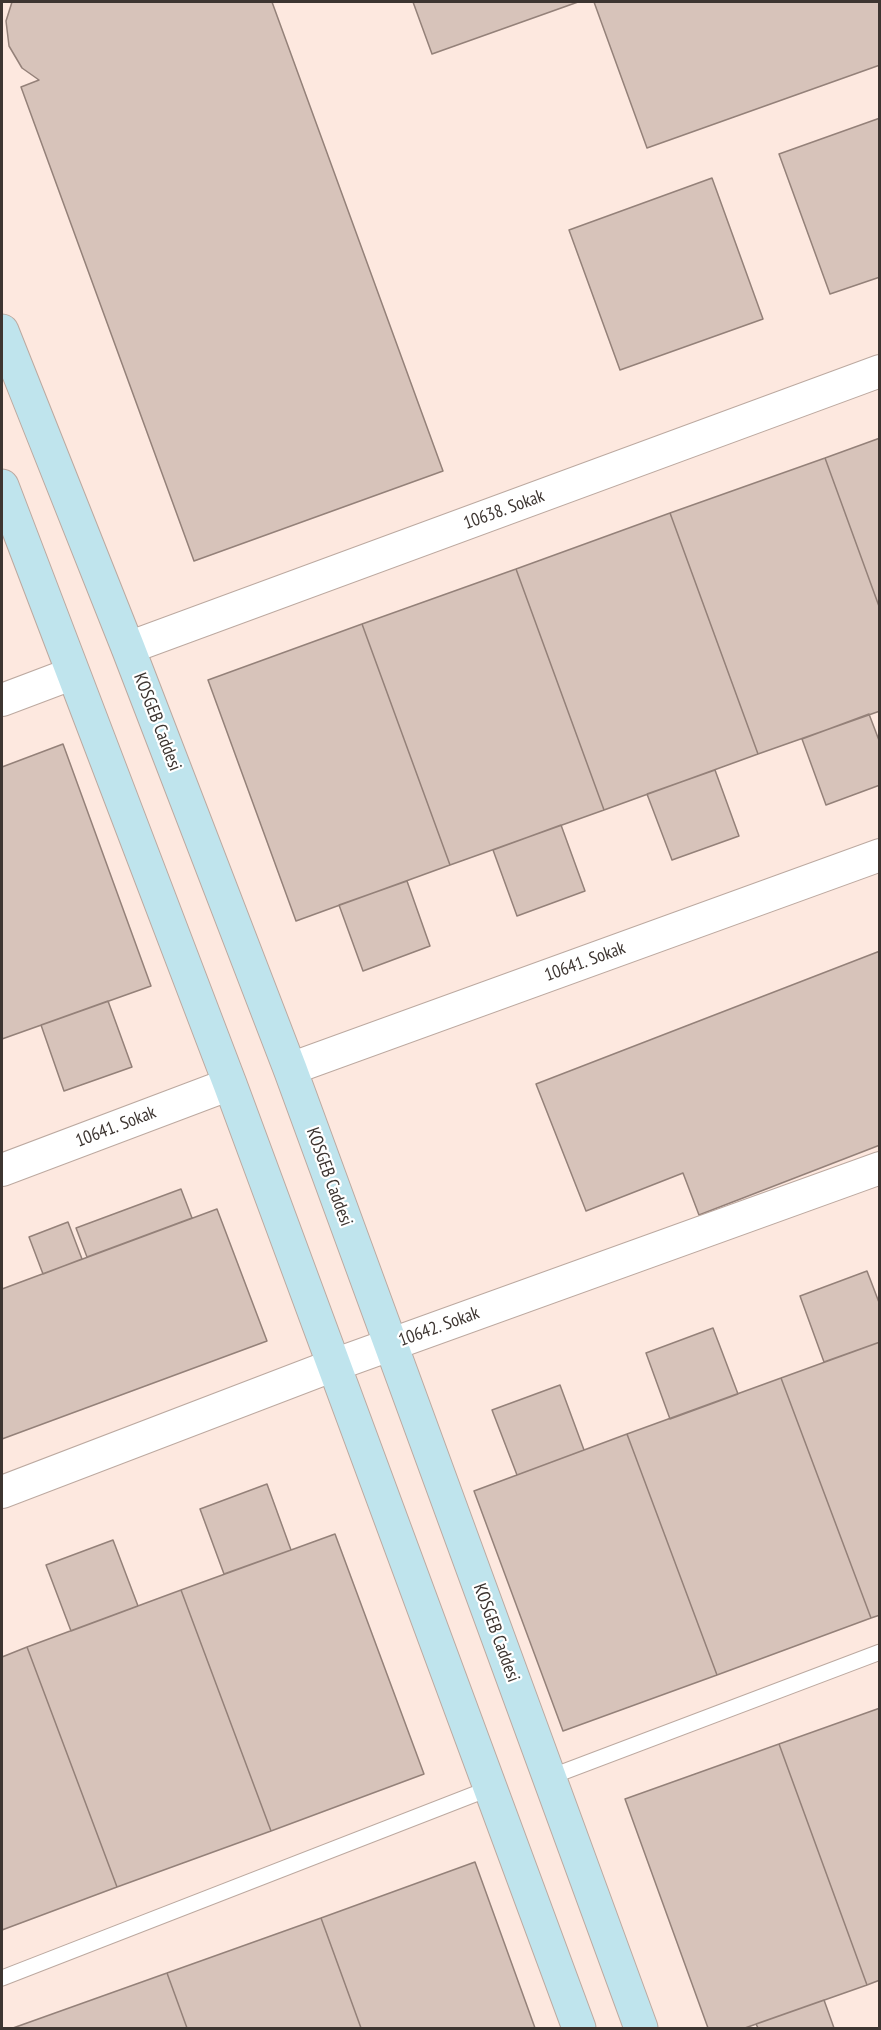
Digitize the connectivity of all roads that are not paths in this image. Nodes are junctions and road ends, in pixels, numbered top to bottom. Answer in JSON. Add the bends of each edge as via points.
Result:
{"nodes":[{"id":1,"x":2,"y":331,"type":"edge"},
{"id":2,"x":879,"y":371,"type":"edge"},
{"id":3,"x":2,"y":486,"type":"edge"},
{"id":4,"x":128,"y":648,"type":"junction"},
{"id":5,"x":71,"y":674,"type":"junction"},
{"id":6,"x":2,"y":700,"type":"edge"},
{"id":7,"x":879,"y":855,"type":"edge"},
{"id":8,"x":290,"y":1069,"type":"junction"},
{"id":9,"x":230,"y":1084,"type":"junction"},
{"id":10,"x":879,"y":1168,"type":"edge"},
{"id":11,"x":2,"y":1170,"type":"edge"},
{"id":12,"x":389,"y":1345,"type":"junction"},
{"id":13,"x":334,"y":1365,"type":"junction"},
{"id":14,"x":2,"y":1492,"type":"edge"},
{"id":15,"x":879,"y":1652,"type":"edge"},
{"id":16,"x":550,"y":1777,"type":"junction"},
{"id":17,"x":488,"y":1789,"type":"junction"},
{"id":18,"x":2,"y":1978,"type":"edge"},
{"id":19,"x":579,"y":2028,"type":"edge"},
{"id":20,"x":641,"y":2028,"type":"edge"}],
"edges":[{"from":1,"to":4,"type":"main road","name":"KOSGEB Caddesi"},
{"from":2,"to":4,"type":"street","name":"10638. Sokak"},
{"from":3,"to":5,"type":"main road"},
{"from":4,"to":8,"type":"main road","name":"KOSGEB Caddesi"},
{"from":5,"to":6,"type":"street"},
{"from":5,"to":9,"type":"main road"},
{"from":7,"to":8,"type":"street","name":"10641. Sokak"},
{"from":8,"to":12,"type":"main road","name":"KOSGEB Caddesi"},
{"from":9,"to":11,"type":"street","name":"10641. Sokak"},
{"from":9,"to":13,"type":"main road"},
{"from":10,"to":12,"type":"street","name":"10642. Sokak"},
{"from":12,"to":13,"type":"street","name":"10642. Sokak"},
{"from":12,"to":16,"type":"main road","name":"KOSGEB Caddesi"},
{"from":13,"to":14,"type":"street","name":"10642. Sokak"},
{"from":13,"to":17,"type":"main road"},
{"from":15,"to":16,"type":"lane"},
{"from":16,"to":20,"type":"main road","name":"KOSGEB Caddesi"},
{"from":17,"to":18,"type":"lane"},
{"from":17,"to":19,"type":"main road"}]}
